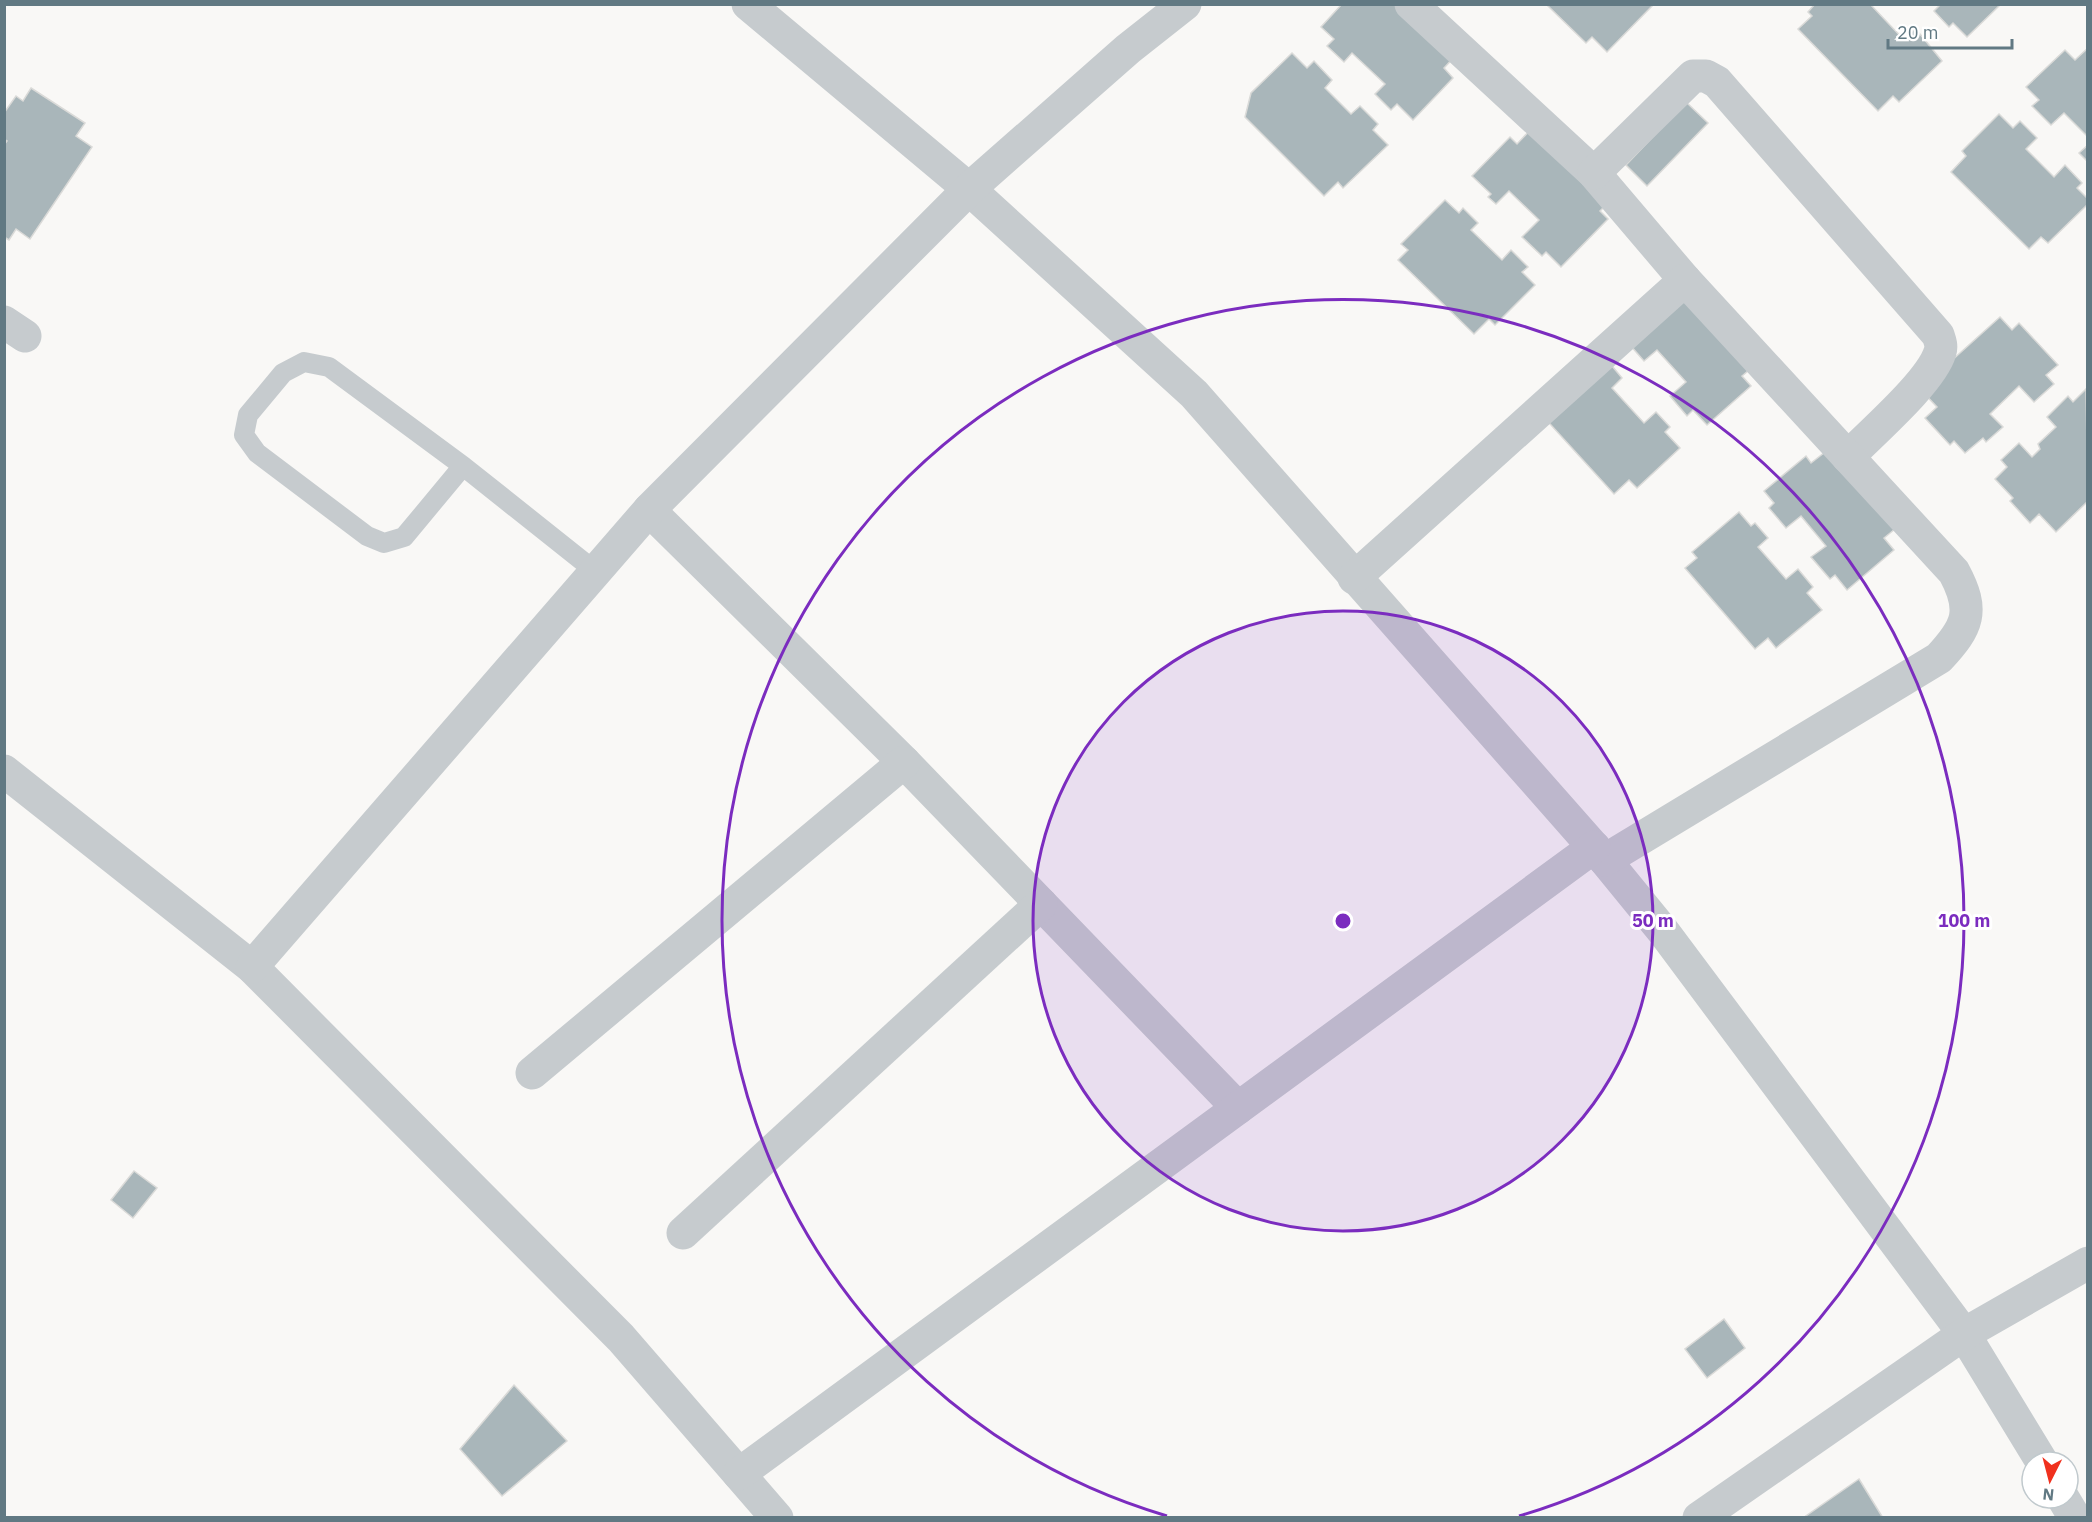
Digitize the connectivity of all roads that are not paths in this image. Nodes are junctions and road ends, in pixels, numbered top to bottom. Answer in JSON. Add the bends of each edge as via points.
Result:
{"nodes":[{"id":1,"x":748,"y":4,"type":"edge"},
{"id":2,"x":1185,"y":4,"type":"edge"},
{"id":3,"x":1411,"y":4,"type":"edge"},
{"id":4,"x":1594,"y":173,"type":"junction"},
{"id":5,"x":969,"y":189,"type":"junction"},
{"id":6,"x":1685,"y":280,"type":"junction"},
{"id":7,"x":1848,"y":457,"type":"junction"},
{"id":8,"x":463,"y":465,"type":"junction"},
{"id":9,"x":649,"y":510,"type":"junction"},
{"id":10,"x":595,"y":572,"type":"junction"},
{"id":11,"x":1354,"y":578,"type":"junction"},
{"id":12,"x":904,"y":762,"type":"junction"},
{"id":13,"x":4,"y":771,"type":"edge"},
{"id":14,"x":1600,"y":854,"type":"junction"},
{"id":15,"x":1041,"y":904,"type":"junction"},
{"id":16,"x":252,"y":967,"type":"junction"},
{"id":17,"x":532,"y":1073,"type":"dead end"},
{"id":18,"x":1238,"y":1108,"type":"junction"},
{"id":19,"x":683,"y":1233,"type":"dead end"},
{"id":20,"x":2088,"y":1263,"type":"edge"},
{"id":21,"x":1964,"y":1334,"type":"junction"},
{"id":22,"x":2035,"y":1450,"type":"edge"},
{"id":23,"x":739,"y":1474,"type":"junction"},
{"id":24,"x":777,"y":1518,"type":"edge"},
{"id":25,"x":1699,"y":1518,"type":"edge"}],
"edges":[{"from":1,"to":5,"type":"street"},
{"from":2,"to":5,"type":"street"},
{"from":3,"to":4,"type":"street"},
{"from":4,"to":6,"type":"street"},
{"from":4,"to":7,"type":"street","via":[[1693,76],[1706,76],[1717,82],[1938,335],[1940,354],[1927,376]]},
{"from":5,"to":9,"type":"street"},
{"from":5,"to":11,"type":"street","via":[[1194,394]]},
{"from":6,"to":7,"type":"street"},
{"from":6,"to":11,"type":"street"},
{"from":7,"to":14,"type":"street","via":[[1954,572],[1965,594],[1967,611],[1959,637],[1939,658]]},
{"from":8,"to":8,"type":"lane","via":[[329,367],[304,362],[283,372],[248,415],[244,435],[257,453],[367,536],[384,543],[404,537]]},
{"from":8,"to":10,"type":"lane"},
{"from":9,"to":10,"type":"street"},
{"from":9,"to":12,"type":"street"},
{"from":10,"to":16,"type":"street"},
{"from":11,"to":14,"type":"street"},
{"from":12,"to":15,"type":"street"},
{"from":12,"to":17,"type":"street"},
{"from":13,"to":16,"type":"street"},
{"from":14,"to":18,"type":"street"},
{"from":14,"to":21,"type":"street","via":[[1663,931]]},
{"from":15,"to":18,"type":"street"},
{"from":15,"to":19,"type":"street"},
{"from":16,"to":23,"type":"street","via":[[621,1338]]},
{"from":18,"to":23,"type":"street"},
{"from":20,"to":21,"type":"street"},
{"from":21,"to":22,"type":"street"},
{"from":21,"to":25,"type":"street"},
{"from":23,"to":24,"type":"street"}]}
